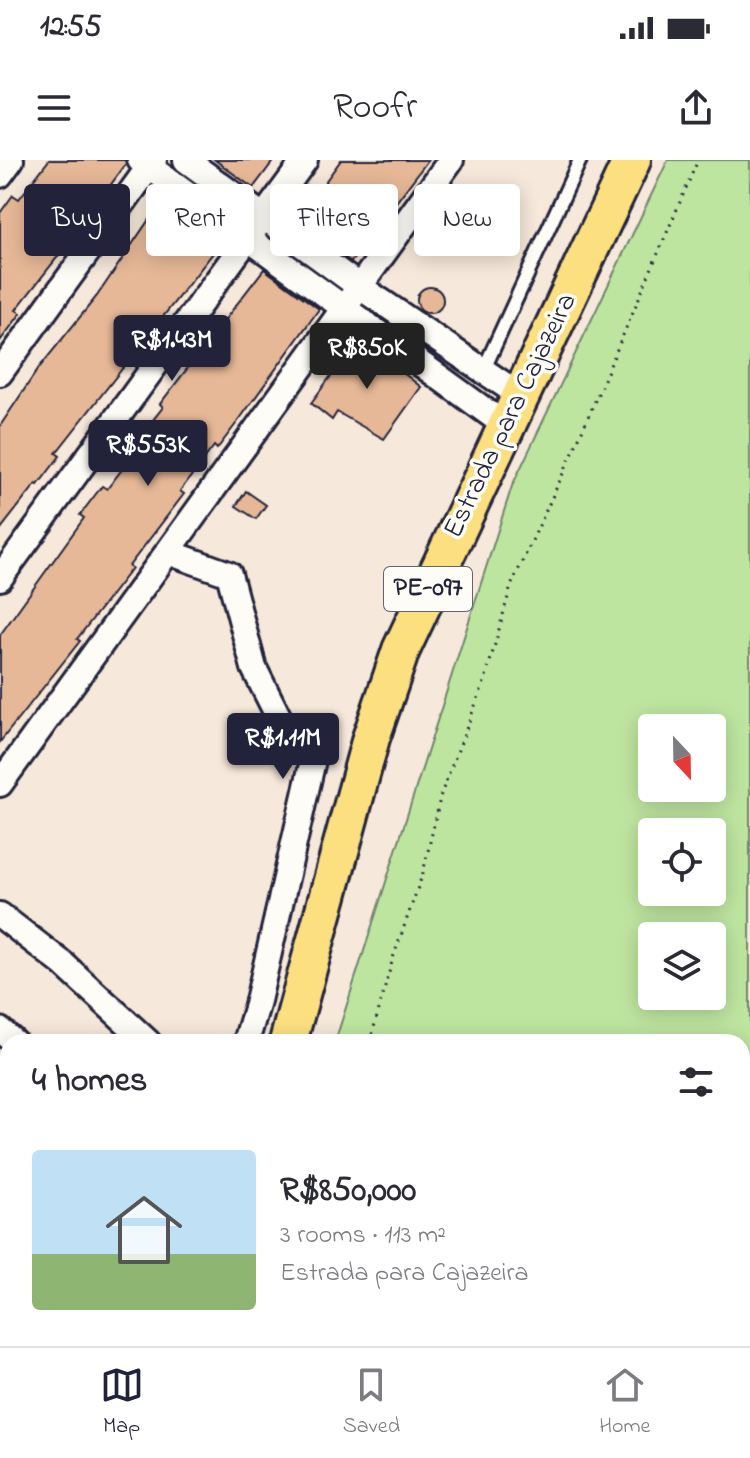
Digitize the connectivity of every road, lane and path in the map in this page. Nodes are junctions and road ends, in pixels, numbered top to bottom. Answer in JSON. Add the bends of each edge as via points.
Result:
{"nodes":[{"id":1,"x":11,"y":160,"type":"edge"},
{"id":2,"x":186,"y":160,"type":"edge"},
{"id":3,"x":305,"y":160,"type":"edge"},
{"id":4,"x":451,"y":160,"type":"edge"},
{"id":5,"x":580,"y":160,"type":"edge"},
{"id":6,"x":632,"y":160,"type":"edge"},
{"id":7,"x":698,"y":160,"type":"edge"},
{"id":8,"x":148,"y":162,"type":"edge"},
{"id":9,"x":0,"y":175,"type":"edge"},
{"id":10,"x":177,"y":184,"type":"edge"},
{"id":11,"x":263,"y":217,"type":"junction"},
{"id":12,"x":254,"y":230,"type":"edge"},
{"id":13,"x":254,"y":244,"type":"edge"},
{"id":14,"x":236,"y":256,"type":"edge"},
{"id":15,"x":360,"y":287,"type":"junction"},
{"id":16,"x":344,"y":311,"type":"junction"},
{"id":17,"x":483,"y":371,"type":"junction"},
{"id":18,"x":0,"y":373,"type":"edge"},
{"id":19,"x":513,"y":410,"type":"junction"},
{"id":20,"x":168,"y":552,"type":"junction"},
{"id":21,"x":0,"y":578,"type":"edge"},
{"id":22,"x":0,"y":784,"type":"edge"},
{"id":23,"x":0,"y":915,"type":"edge"},
{"id":24,"x":139,"y":1034,"type":"edge"},
{"id":25,"x":248,"y":1034,"type":"edge"},
{"id":26,"x":290,"y":1034,"type":"edge"},
{"id":27,"x":372,"y":1034,"type":"edge"}],
"edges":[{"from":1,"to":9,"type":"street"},
{"from":2,"to":11,"type":"street"},
{"from":3,"to":11,"type":"street"},
{"from":4,"to":15,"type":"street"},
{"from":5,"to":17,"type":"lane"},
{"from":6,"to":19,"type":"main road","name":"Estrada para Cajazeira","number":"PE-097"},
{"from":7,"to":27,"type":"path","via":[[511,586],[485,680],[441,794],[423,873]]},
{"from":8,"to":10,"type":"street"},
{"from":8,"to":18,"type":"street"},
{"from":11,"to":12,"type":"street"},
{"from":11,"to":15,"type":"street"},
{"from":13,"to":16,"type":"street"},
{"from":14,"to":21,"type":"street"},
{"from":15,"to":16,"type":"street"},
{"from":15,"to":17,"type":"street"},
{"from":16,"to":19,"type":"street"},
{"from":16,"to":20,"type":"street"},
{"from":17,"to":19,"type":"street"},
{"from":19,"to":26,"type":"main road","name":"Estrada para Cajazeira","number":"PE-097","via":[[392,675]]},
{"from":20,"to":22,"type":"street"},
{"from":20,"to":25,"type":"street","via":[[229,574],[254,668],[286,732],[313,760]]},
{"from":23,"to":24,"type":"street"}]}
